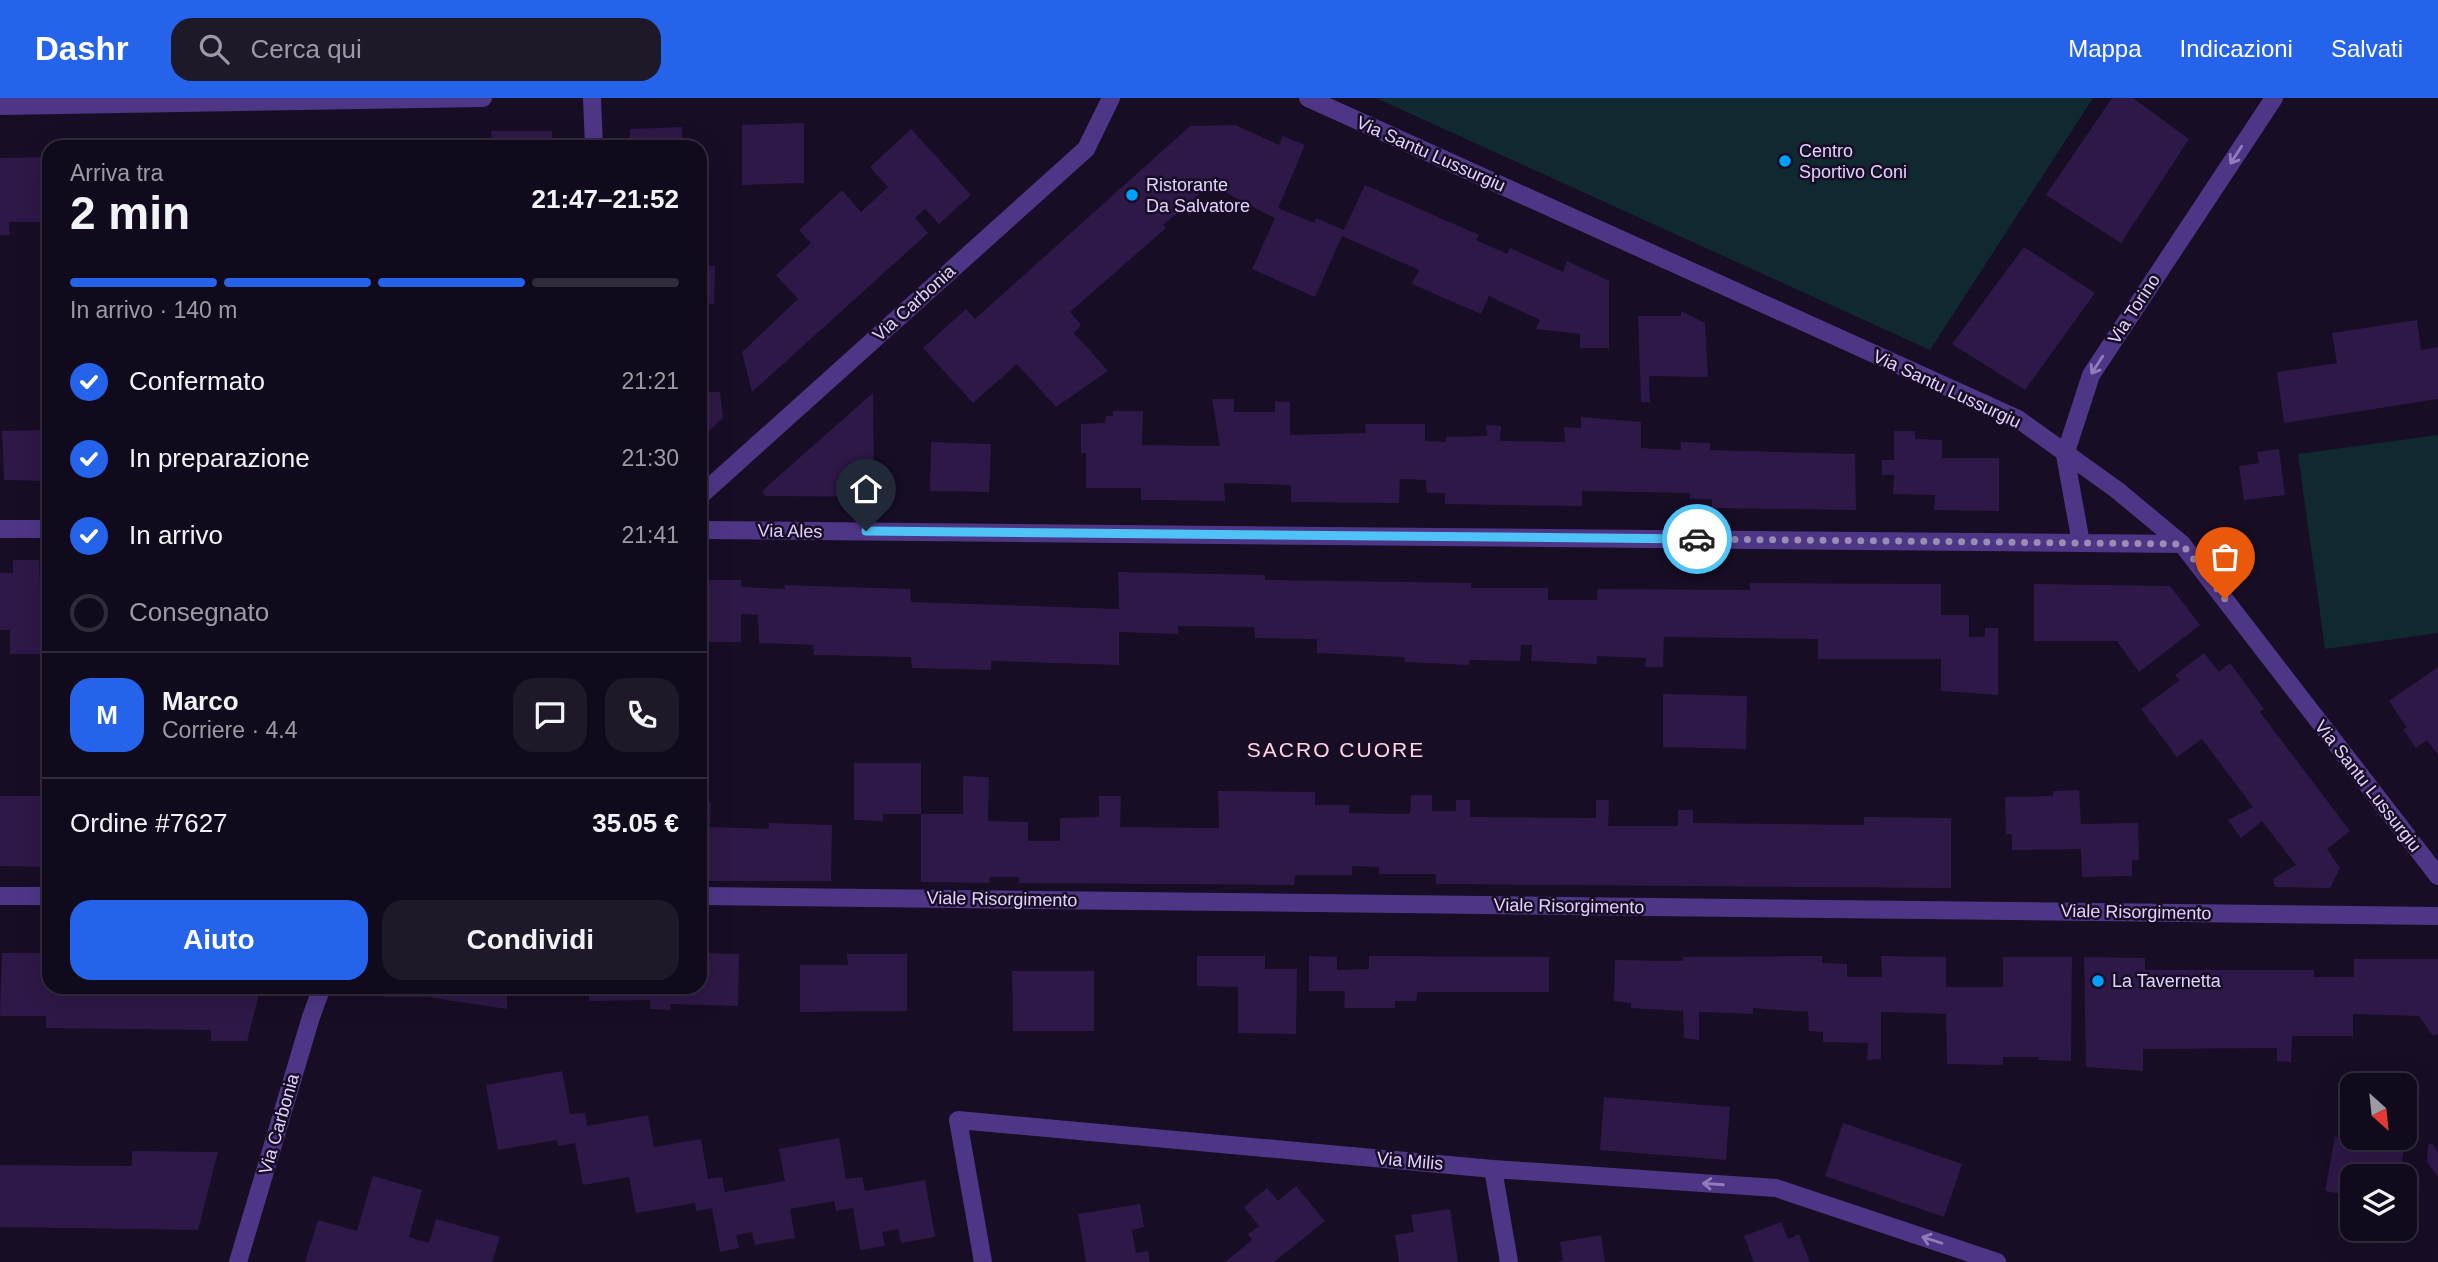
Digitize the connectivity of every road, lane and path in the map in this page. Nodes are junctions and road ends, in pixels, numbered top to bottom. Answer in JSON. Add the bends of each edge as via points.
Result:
{"nodes":[{"id":1,"x":483,"y":98,"type":"edge"},
{"id":2,"x":592,"y":98,"type":"edge"},
{"id":3,"x":1111,"y":98,"type":"edge"},
{"id":4,"x":1308,"y":98,"type":"edge"},
{"id":5,"x":2274,"y":98,"type":"edge"},
{"id":6,"x":0,"y":106,"type":"edge"},
{"id":7,"x":594,"y":140,"type":"edge"},
{"id":8,"x":2065,"y":455,"type":"junction"},
{"id":9,"x":707,"y":490,"type":"edge"},
{"id":10,"x":0,"y":528,"type":"edge"},
{"id":11,"x":42,"y":529,"type":"edge"},
{"id":12,"x":707,"y":530,"type":"edge"},
{"id":13,"x":2081,"y":543,"type":"junction"},
{"id":14,"x":2182,"y":544,"type":"junction"},
{"id":15,"x":2438,"y":876,"type":"edge"},
{"id":16,"x":0,"y":896,"type":"edge"},
{"id":17,"x":42,"y":896,"type":"edge"},
{"id":18,"x":707,"y":896,"type":"edge"},
{"id":19,"x":2438,"y":916,"type":"edge"},
{"id":20,"x":319,"y":994,"type":"edge"},
{"id":21,"x":1493,"y":1169,"type":"junction"},
{"id":22,"x":238,"y":1262,"type":"edge"},
{"id":23,"x":983,"y":1262,"type":"edge"},
{"id":24,"x":1510,"y":1262,"type":"edge"},
{"id":25,"x":1997,"y":1262,"type":"edge"}],
"edges":[{"from":1,"to":6,"type":"street"},
{"from":2,"to":7,"type":"street"},
{"from":3,"to":9,"type":"street","name":"Via Carbonia","via":[[1086,149]]},
{"from":4,"to":8,"type":"street","name":"Via Santu Lussurgiu","via":[[2018,419]]},
{"from":5,"to":8,"type":"street","name":"Via Torino","one_way":true,"via":[[2091,375]]},
{"from":8,"to":13,"type":"street","name":"Via Torino"},
{"from":8,"to":14,"type":"street","name":"Via Santu Lussurgiu","via":[[2117,490]]},
{"from":10,"to":11,"type":"street"},
{"from":12,"to":13,"type":"street","name":"Via Ales"},
{"from":13,"to":14,"type":"street","name":"Via Ales"},
{"from":14,"to":15,"type":"street","name":"Via Santu Lussurgiu"},
{"from":16,"to":17,"type":"street"},
{"from":18,"to":19,"type":"street","name":"Viale Risorgimento"},
{"from":20,"to":22,"type":"street","name":"Via Carbonia"},
{"from":21,"to":23,"type":"street","name":"Via Milis","via":[[958,1120]]},
{"from":21,"to":24,"type":"street"},
{"from":25,"to":21,"type":"street","name":"Via Milis","one_way":true,"via":[[1776,1188]]}]}
